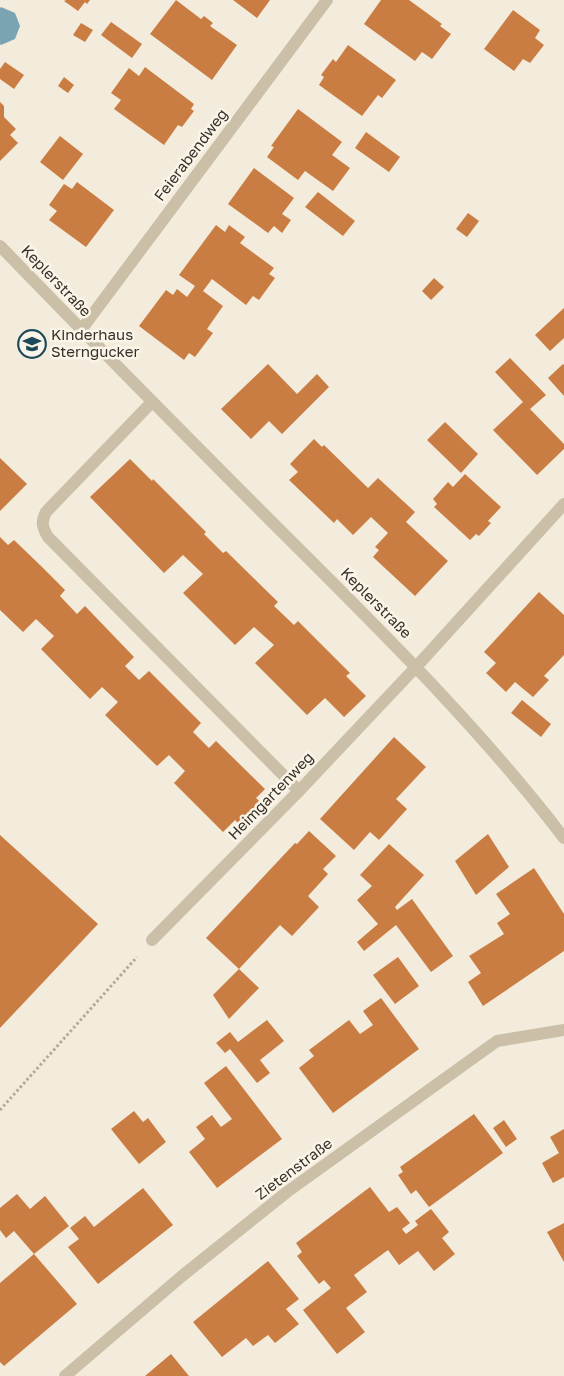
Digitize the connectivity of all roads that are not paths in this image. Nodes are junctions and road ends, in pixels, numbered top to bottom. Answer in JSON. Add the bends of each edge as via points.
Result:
{"nodes":[{"id":1,"x":327,"y":0,"type":"edge"},
{"id":2,"x":0,"y":246,"type":"edge"},
{"id":3,"x":81,"y":330,"type":"junction"},
{"id":4,"x":152,"y":402,"type":"junction"},
{"id":5,"x":564,"y":504,"type":"edge"},
{"id":6,"x":417,"y":666,"type":"junction"},
{"id":7,"x":299,"y":791,"type":"junction"},
{"id":8,"x":564,"y":838,"type":"edge"},
{"id":9,"x":152,"y":940,"type":"road end"},
{"id":10,"x":564,"y":1030,"type":"edge"},
{"id":11,"x":65,"y":1376,"type":"edge"}],
"edges":[{"from":1,"to":3,"type":"street","name":"Feierabendweg"},
{"from":2,"to":3,"type":"street","name":"Keplerstraße"},
{"from":3,"to":4,"type":"street","name":"Keplerstraße"},
{"from":4,"to":6,"type":"street","name":"Keplerstraße"},
{"from":4,"to":7,"type":"street","via":[[46,512],[43,528],[48,537]]},
{"from":5,"to":6,"type":"street","name":"Heimgartenweg"},
{"from":6,"to":7,"type":"street","name":"Heimgartenweg"},
{"from":6,"to":8,"type":"street","name":"Keplerstraße"},
{"from":7,"to":9,"type":"street","name":"Heimgartenweg"},
{"from":10,"to":11,"type":"street","name":"Zietenstraße","via":[[497,1040],[287,1192]]}]}
